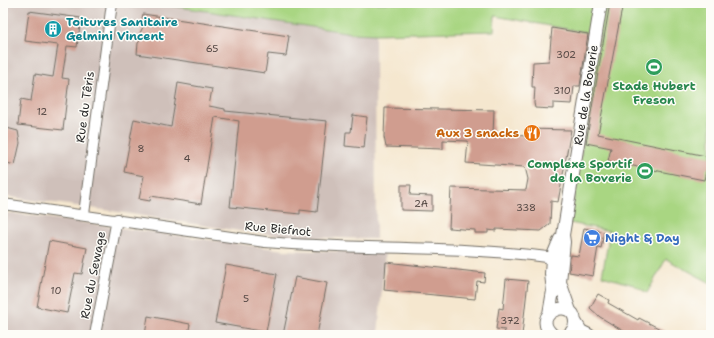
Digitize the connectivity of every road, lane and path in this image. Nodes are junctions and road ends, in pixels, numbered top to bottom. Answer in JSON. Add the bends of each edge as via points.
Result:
{"nodes":[{"id":1,"x":112,"y":3,"type":"edge"},
{"id":2,"x":601,"y":3,"type":"edge"},
{"id":3,"x":3,"y":204,"type":"edge"},
{"id":4,"x":84,"y":214,"type":"junction"},
{"id":5,"x":117,"y":220,"type":"junction"},
{"id":6,"x":563,"y":235,"type":"junction"},
{"id":7,"x":552,"y":258,"type":"junction"},
{"id":8,"x":560,"y":282,"type":"junction"},
{"id":9,"x":549,"y":314,"type":"junction"},
{"id":10,"x":572,"y":316,"type":"junction"},
{"id":11,"x":549,"y":333,"type":"edge"},
{"id":12,"x":95,"y":335,"type":"edge"},
{"id":13,"x":568,"y":335,"type":"edge"},
{"id":14,"x":589,"y":335,"type":"edge"}],
"edges":[{"from":1,"to":4,"type":"street","name":"Rue du Têris"},
{"from":2,"to":6,"type":"street","name":"Rue de la Boverie"},
{"from":3,"to":4,"type":"street","name":"Rue Biefnot"},
{"from":4,"to":5,"type":"street","name":"Rue Biefnot"},
{"from":5,"to":7,"type":"street","name":"Rue Biefnot","via":[[298,245],[472,250]]},
{"from":5,"to":12,"type":"street","name":"Rue du Sewage"},
{"from":6,"to":7,"type":"street","name":"Rue de la Boverie"},
{"from":6,"to":8,"type":"street","name":"Rue de la Boverie"},
{"from":7,"to":8,"type":"street"},
{"from":7,"to":9,"type":"street","name":"Rue de la Boverie","via":[[553,291]]},
{"from":8,"to":10,"type":"street","name":"Rue de la Boverie"},
{"from":9,"to":10,"type":"street","via":[[560,308]]},
{"from":9,"to":11,"type":"street","name":"Rue de la Boverie","via":[[546,323]]},
{"from":10,"to":13,"type":"street","via":[[573,330]]},
{"from":10,"to":14,"type":"street","via":[[581,331]]}]}
